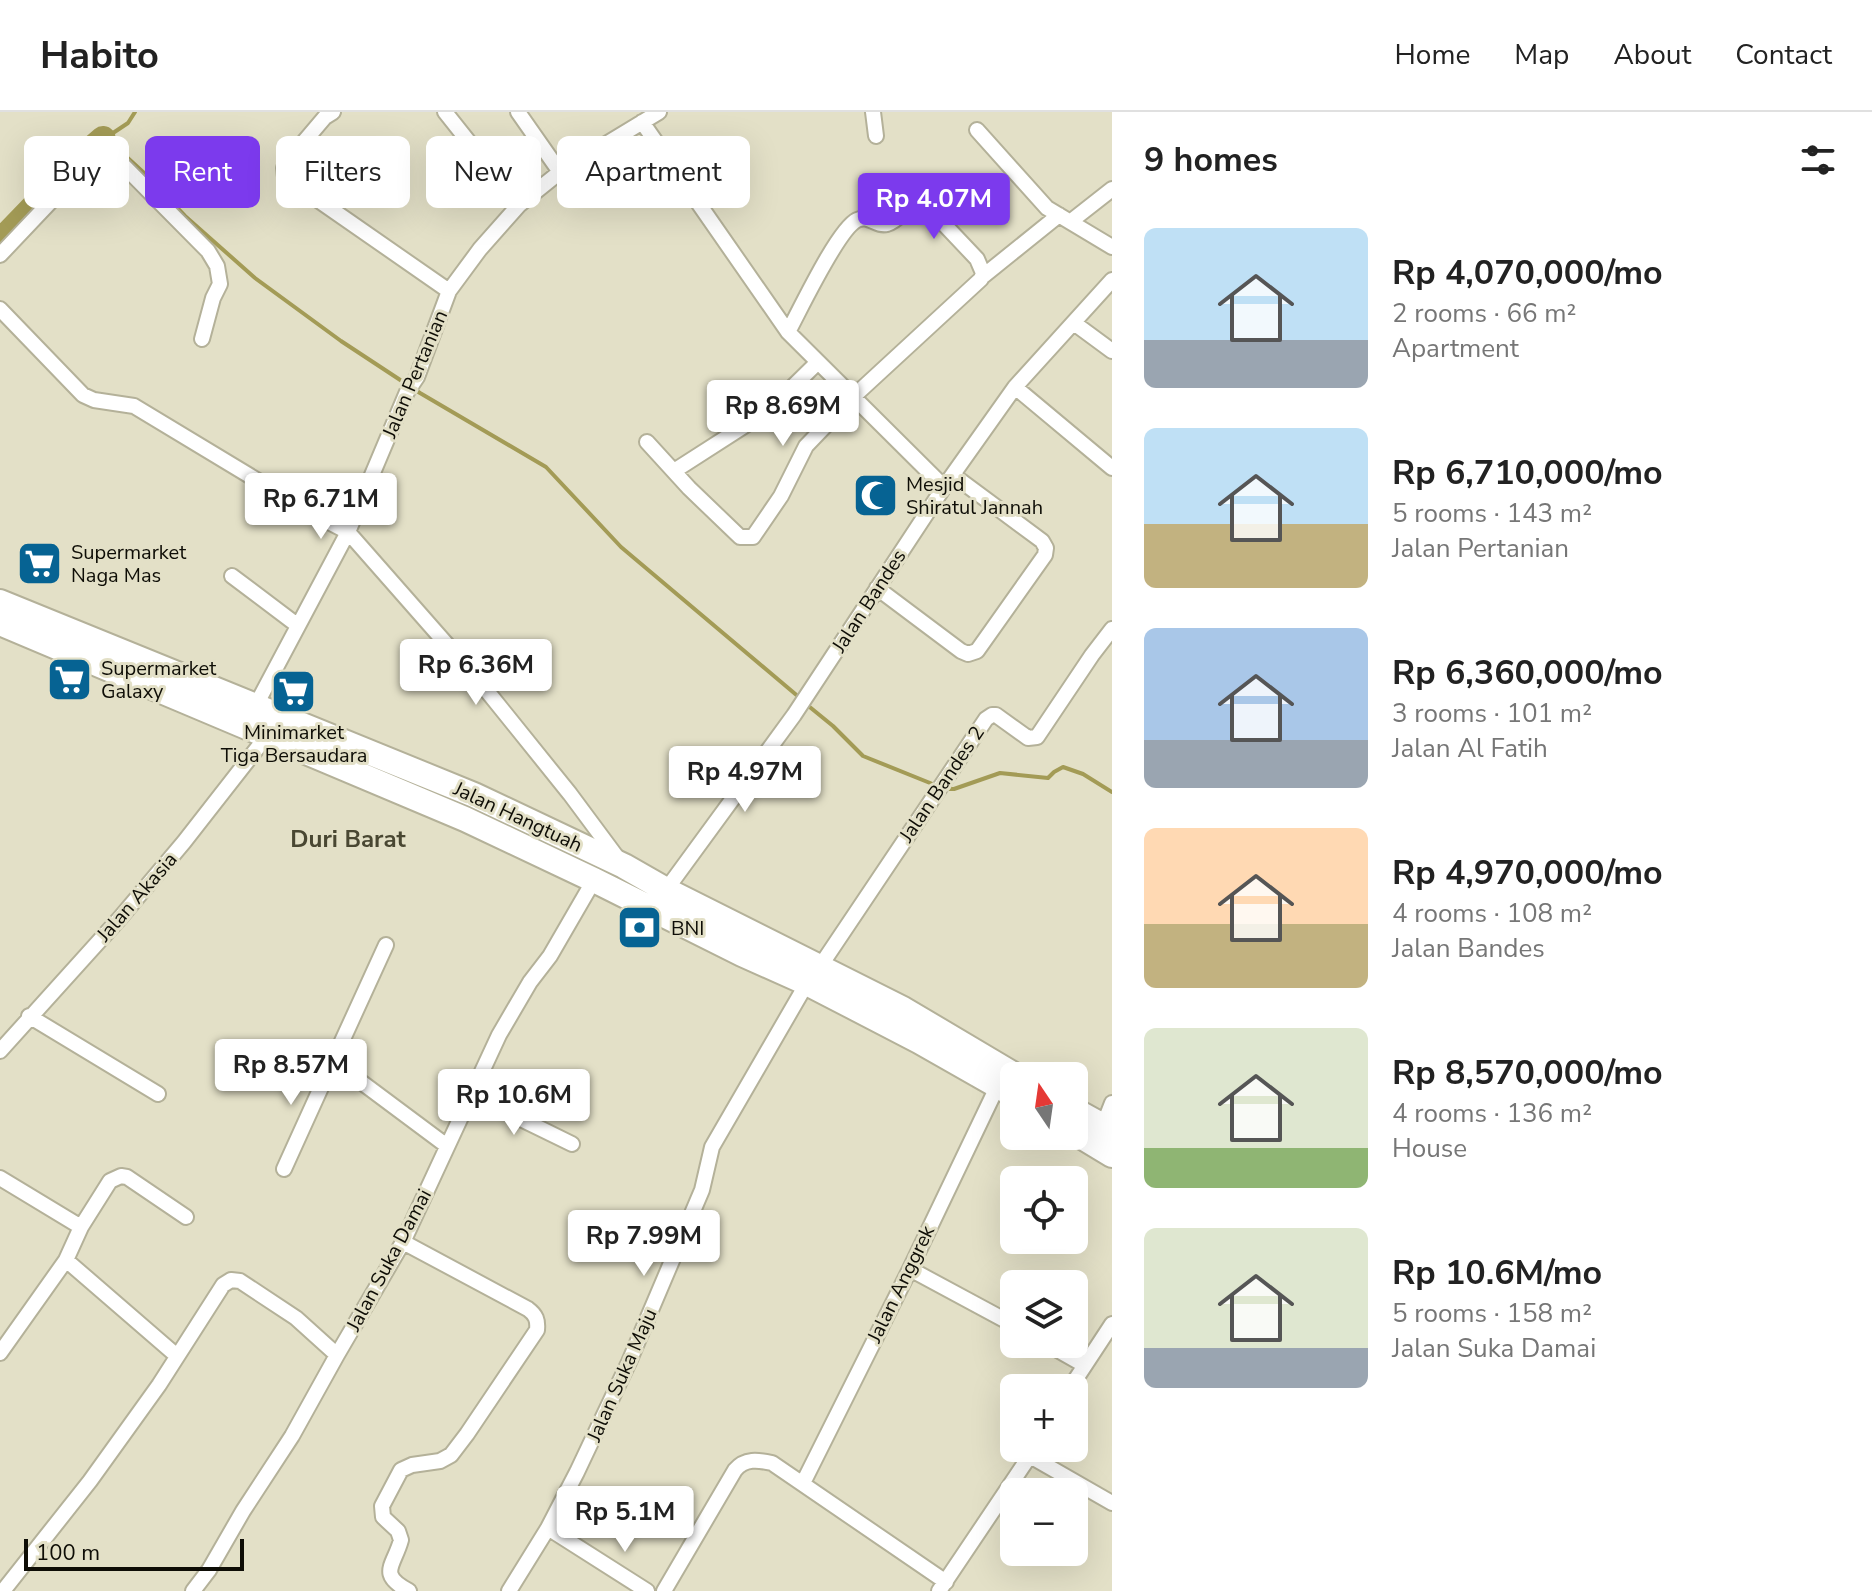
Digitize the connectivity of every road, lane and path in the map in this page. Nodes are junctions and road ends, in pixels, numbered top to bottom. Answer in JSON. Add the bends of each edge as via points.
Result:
{"nodes":[{"id":1,"x":333,"y":112,"type":"edge"},
{"id":2,"x":445,"y":112,"type":"edge"},
{"id":3,"x":518,"y":112,"type":"edge"},
{"id":4,"x":659,"y":112,"type":"edge"},
{"id":5,"x":873,"y":112,"type":"edge"},
{"id":6,"x":642,"y":122,"type":"junction"},
{"id":7,"x":977,"y":130,"type":"dead end"},
{"id":8,"x":464,"y":136,"type":"edge"},
{"id":9,"x":619,"y":136,"type":"edge"},
{"id":10,"x":876,"y":136,"type":"dead end"},
{"id":11,"x":557,"y":168,"type":"edge"},
{"id":12,"x":557,"y":174,"type":"edge"},
{"id":13,"x":541,"y":187,"type":"edge"},
{"id":14,"x":1112,"y":189,"type":"edge"},
{"id":15,"x":516,"y":208,"type":"edge"},
{"id":16,"x":1064,"y":219,"type":"junction"},
{"id":17,"x":1112,"y":247,"type":"edge"},
{"id":18,"x":0,"y":255,"type":"edge"},
{"id":19,"x":982,"y":277,"type":"junction"},
{"id":20,"x":1112,"y":280,"type":"edge"},
{"id":21,"x":449,"y":291,"type":"junction"},
{"id":22,"x":0,"y":309,"type":"edge"},
{"id":23,"x":1074,"y":323,"type":"junction"},
{"id":24,"x":788,"y":332,"type":"junction"},
{"id":25,"x":202,"y":339,"type":"dead end"},
{"id":26,"x":1112,"y":351,"type":"edge"},
{"id":27,"x":818,"y":362,"type":"junction"},
{"id":28,"x":1015,"y":387,"type":"junction"},
{"id":29,"x":853,"y":397,"type":"junction"},
{"id":30,"x":647,"y":442,"type":"dead end"},
{"id":31,"x":1112,"y":468,"type":"edge"},
{"id":32,"x":674,"y":471,"type":"junction"},
{"id":33,"x":949,"y":481,"type":"junction"},
{"id":34,"x":348,"y":532,"type":"junction"},
{"id":35,"x":232,"y":576,"type":"dead end"},
{"id":36,"x":877,"y":588,"type":"junction"},
{"id":37,"x":0,"y":602,"type":"edge"},
{"id":38,"x":0,"y":623,"type":"edge"},
{"id":39,"x":297,"y":625,"type":"junction"},
{"id":40,"x":1112,"y":629,"type":"edge"},
{"id":41,"x":255,"y":707,"type":"junction"},
{"id":42,"x":266,"y":737,"type":"junction"},
{"id":43,"x":624,"y":866,"type":"junction"},
{"id":44,"x":594,"y":880,"type":"junction"},
{"id":45,"x":666,"y":890,"type":"junction"},
{"id":46,"x":747,"y":944,"type":"junction"},
{"id":47,"x":386,"y":945,"type":"dead end"},
{"id":48,"x":813,"y":975,"type":"junction"},
{"id":49,"x":29,"y":1016,"type":"junction"},
{"id":50,"x":0,"y":1051,"type":"edge"},
{"id":51,"x":333,"y":1061,"type":"junction"},
{"id":52,"x":1000,"y":1081,"type":"edge"},
{"id":53,"x":158,"y":1094,"type":"dead end"},
{"id":54,"x":472,"y":1095,"type":"junction"},
{"id":55,"x":1000,"y":1102,"type":"edge"},
{"id":56,"x":1088,"y":1114,"type":"edge"},
{"id":57,"x":1109,"y":1120,"type":"edge"},
{"id":58,"x":1088,"y":1140,"type":"edge"},
{"id":59,"x":572,"y":1144,"type":"dead end"},
{"id":60,"x":447,"y":1146,"type":"junction"},
{"id":61,"x":1112,"y":1155,"type":"edge"},
{"id":62,"x":284,"y":1169,"type":"dead end"},
{"id":63,"x":0,"y":1178,"type":"edge"},
{"id":64,"x":186,"y":1217,"type":"dead end"},
{"id":65,"x":81,"y":1227,"type":"junction"},
{"id":66,"x":403,"y":1242,"type":"junction"},
{"id":67,"x":66,"y":1260,"type":"junction"},
{"id":68,"x":910,"y":1269,"type":"junction"},
{"id":69,"x":1000,"y":1317,"type":"edge"},
{"id":70,"x":1112,"y":1324,"type":"edge"},
{"id":71,"x":0,"y":1353,"type":"edge"},
{"id":72,"x":337,"y":1355,"type":"junction"},
{"id":73,"x":177,"y":1356,"type":"junction"},
{"id":74,"x":1072,"y":1358,"type":"edge"},
{"id":75,"x":1084,"y":1365,"type":"junction"},
{"id":76,"x":1079,"y":1374,"type":"edge"},
{"id":77,"x":1026,"y":1462,"type":"edge"},
{"id":78,"x":1048,"y":1462,"type":"edge"},
{"id":79,"x":803,"y":1483,"type":"junction"},
{"id":80,"x":1112,"y":1503,"type":"edge"},
{"id":81,"x":548,"y":1528,"type":"junction"},
{"id":82,"x":942,"y":1587,"type":"edge"},
{"id":83,"x":3,"y":1591,"type":"edge"},
{"id":84,"x":193,"y":1591,"type":"edge"},
{"id":85,"x":409,"y":1591,"type":"edge"},
{"id":86,"x":509,"y":1591,"type":"edge"},
{"id":87,"x":647,"y":1591,"type":"edge"},
{"id":88,"x":664,"y":1591,"type":"edge"}],
"edges":[{"from":1,"to":21,"type":"street","via":[[286,163],[285,177]]},
{"from":2,"to":8,"type":"street"},
{"from":3,"to":11,"type":"street"},
{"from":4,"to":6,"type":"street","name":"Jalan Pertanian"},
{"from":5,"to":10,"type":"street"},
{"from":6,"to":9,"type":"street","name":"Jalan Pertanian"},
{"from":6,"to":24,"type":"street"},
{"from":7,"to":16,"type":"street","via":[[1047,208]]},
{"from":12,"to":13,"type":"street","name":"Jalan Pertanian"},
{"from":14,"to":16,"type":"street"},
{"from":15,"to":21,"type":"street","name":"Jalan Pertanian"},
{"from":16,"to":17,"type":"street"},
{"from":16,"to":19,"type":"street"},
{"from":18,"to":25,"type":"street","via":[[90,160],[106,154],[115,157],[217,266],[220,284]]},
{"from":19,"to":24,"type":"street","via":[[977,259],[924,203],[909,206],[887,224],[859,219],[839,238]]},
{"from":19,"to":29,"type":"street"},
{"from":20,"to":23,"type":"street","name":"Jalan Bandes"},
{"from":21,"to":34,"type":"street","name":"Jalan Pertanian"},
{"from":22,"to":34,"type":"street","via":[[83,395],[134,406]]},
{"from":23,"to":26,"type":"street"},
{"from":23,"to":28,"type":"street","name":"Jalan Bandes"},
{"from":24,"to":27,"type":"street"},
{"from":27,"to":29,"type":"street"},
{"from":27,"to":32,"type":"street","via":[[769,410]]},
{"from":28,"to":31,"type":"street"},
{"from":28,"to":33,"type":"street","name":"Jalan Bandes"},
{"from":29,"to":32,"type":"street","via":[[806,446],[753,537],[740,537]]},
{"from":29,"to":33,"type":"street"},
{"from":30,"to":32,"type":"street"},
{"from":33,"to":36,"type":"street","name":"Jalan Bandes"},
{"from":33,"to":36,"type":"street","via":[[1042,541],[1045,555],[977,651],[968,654]]},
{"from":34,"to":39,"type":"street","name":"Jalan Pertanian"},
{"from":34,"to":43,"type":"street","via":[[479,681]]},
{"from":35,"to":39,"type":"street"},
{"from":36,"to":45,"type":"street","name":"Jalan Bandes","via":[[794,715]]},
{"from":37,"to":41,"type":"highway","name":"Jalan Hangtuah"},
{"from":38,"to":42,"type":"highway","name":"Jalan Hangtuah"},
{"from":39,"to":41,"type":"street","name":"Jalan Pertanian"},
{"from":40,"to":48,"type":"street","name":"Jalan Bandes 2","via":[[1037,737],[1028,738],[1001,718],[986,719]]},
{"from":41,"to":43,"type":"highway","name":"Jalan Hangtuah","via":[[474,795]]},
{"from":42,"to":44,"type":"highway","name":"Jalan Hangtuah","via":[[465,819]]},
{"from":42,"to":49,"type":"street","name":"Jalan Akasia","via":[[120,918]]},
{"from":43,"to":45,"type":"highway","name":"Jalan Hangtuah"},
{"from":44,"to":46,"type":"highway","name":"Jalan Hangtuah"},
{"from":44,"to":54,"type":"street","name":"Jalan Suka Damai","via":[[499,1035]]},
{"from":45,"to":46,"type":"highway","name":"Jalan Hangtuah"},
{"from":46,"to":48,"type":"highway","name":"Jalan Hangtuah"},
{"from":47,"to":51,"type":"street"},
{"from":48,"to":52,"type":"highway","name":"Jalan Hangtuah","via":[[919,1041]]},
{"from":48,"to":81,"type":"street","name":"Jalan Suka Maju","via":[[712,1147],[702,1190],[629,1362]]},
{"from":49,"to":50,"type":"street","name":"Jalan Akasia"},
{"from":49,"to":53,"type":"street"},
{"from":51,"to":60,"type":"street"},
{"from":51,"to":62,"type":"street"},
{"from":54,"to":59,"type":"street"},
{"from":54,"to":60,"type":"street","name":"Jalan Suka Damai"},
{"from":55,"to":68,"type":"street","name":"Jalan Anggrek"},
{"from":56,"to":57,"type":"highway"},
{"from":58,"to":61,"type":"highway"},
{"from":60,"to":66,"type":"street","name":"Jalan Suka Damai"},
{"from":63,"to":65,"type":"street"},
{"from":64,"to":65,"type":"street","via":[[121,1176],[110,1181]]},
{"from":65,"to":67,"type":"street"},
{"from":66,"to":72,"type":"street","name":"Jalan Suka Damai"},
{"from":66,"to":85,"type":"street","via":[[528,1309],[537,1323],[451,1455],[401,1470],[382,1506],[383,1517],[401,1540],[391,1578]]},
{"from":67,"to":71,"type":"street"},
{"from":67,"to":73,"type":"street"},
{"from":68,"to":69,"type":"street"},
{"from":68,"to":79,"type":"street","name":"Jalan Anggrek"},
{"from":70,"to":75,"type":"street"},
{"from":72,"to":73,"type":"street","via":[[296,1318],[235,1280],[223,1285]]},
{"from":72,"to":84,"type":"street","name":"Jalan Suka Damai"},
{"from":73,"to":83,"type":"street","via":[[90,1481]]},
{"from":74,"to":75,"type":"street"},
{"from":75,"to":76,"type":"street"},
{"from":77,"to":82,"type":"street"},
{"from":78,"to":80,"type":"street"},
{"from":79,"to":82,"type":"street"},
{"from":79,"to":88,"type":"street","via":[[772,1463],[752,1460],[739,1465]]},
{"from":81,"to":86,"type":"street","name":"Jalan Suka Maju"},
{"from":81,"to":87,"type":"street"}]}
